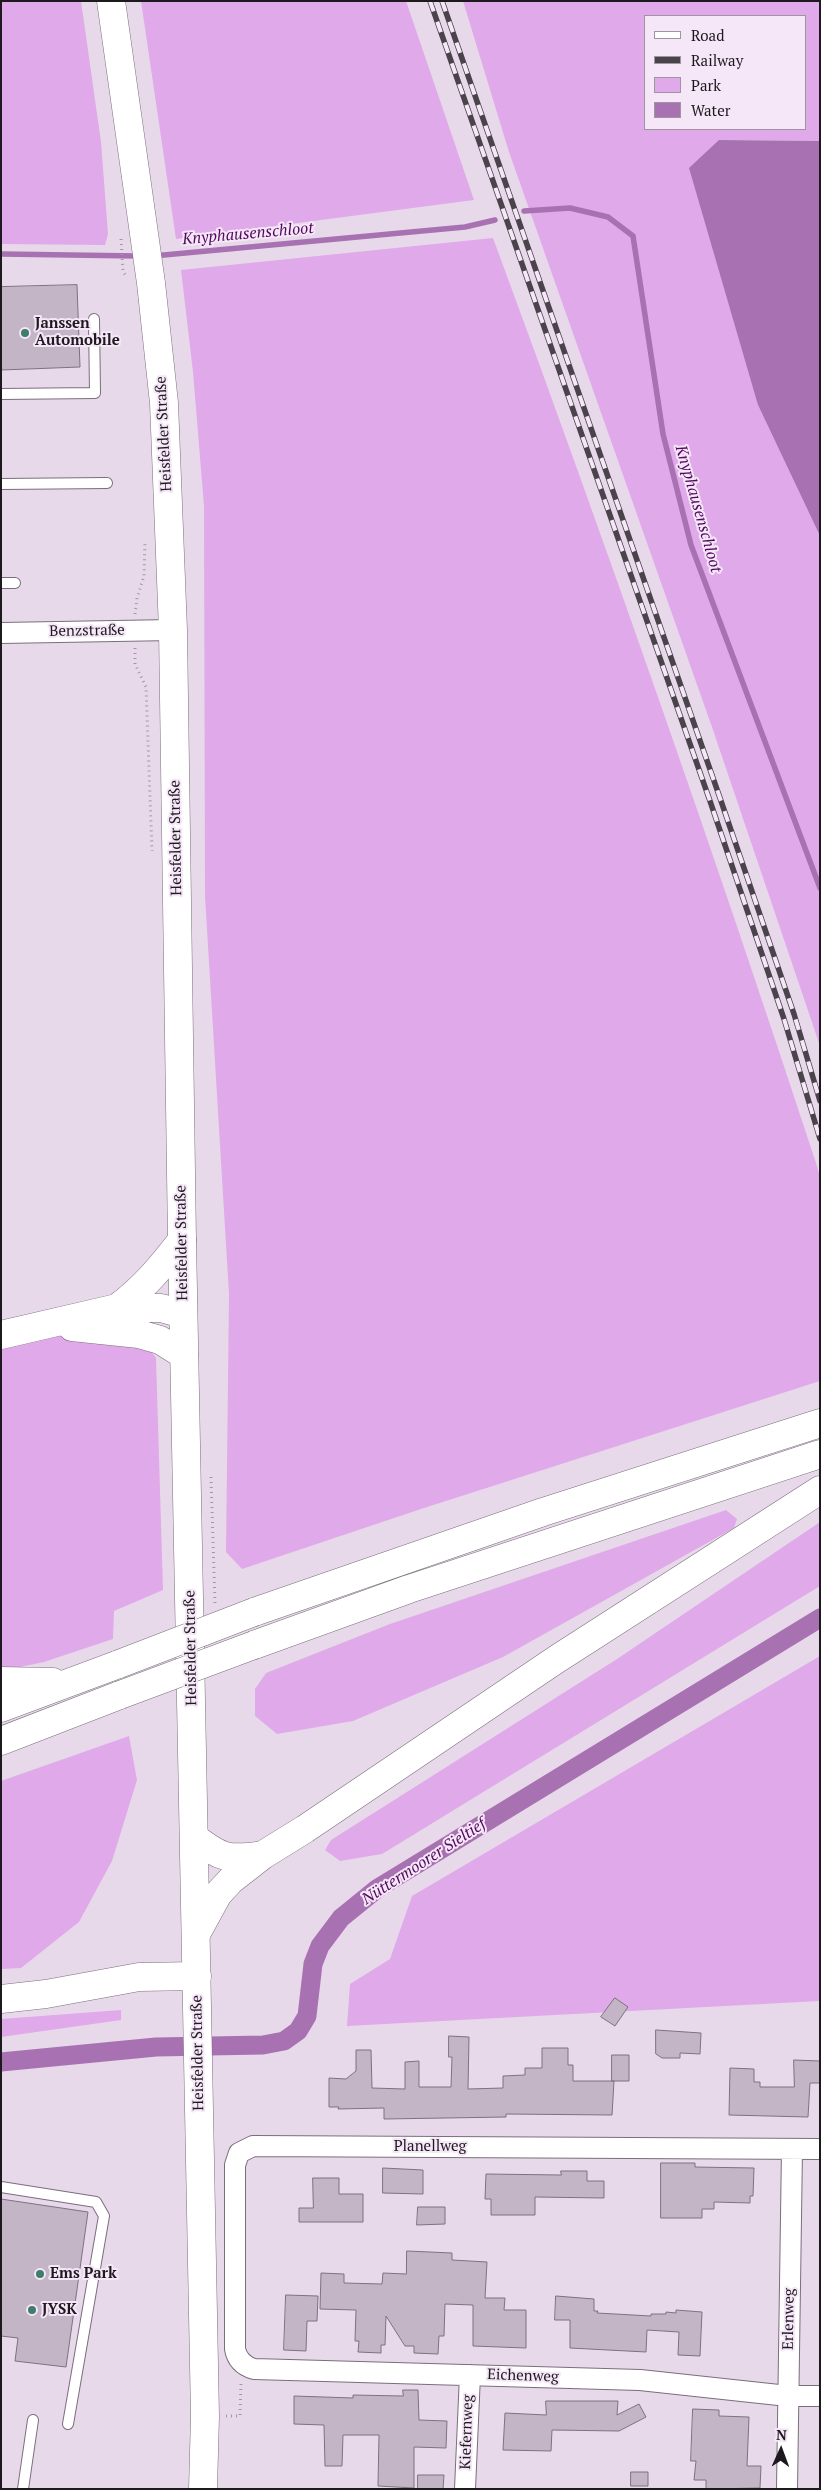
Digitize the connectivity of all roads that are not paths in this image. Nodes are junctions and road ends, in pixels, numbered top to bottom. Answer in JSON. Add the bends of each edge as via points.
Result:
{"nodes":[{"id":1,"x":111,"y":1,"type":"edge"},
{"id":2,"x":94,"y":319,"type":"dead end"},
{"id":3,"x":1,"y":394,"type":"edge"},
{"id":4,"x":107,"y":483,"type":"dead end"},
{"id":5,"x":1,"y":484,"type":"edge"},
{"id":6,"x":1,"y":583,"type":"edge"},
{"id":7,"x":15,"y":583,"type":"dead end"},
{"id":8,"x":173,"y":630,"type":"junction"},
{"id":9,"x":1,"y":633,"type":"edge"},
{"id":10,"x":182,"y":1240,"type":"junction"},
{"id":11,"x":117,"y":1308,"type":"junction"},
{"id":12,"x":183,"y":1314,"type":"junction"},
{"id":13,"x":43,"y":1326,"type":"junction"},
{"id":14,"x":1,"y":1335,"type":"edge"},
{"id":15,"x":184,"y":1356,"type":"junction"},
{"id":16,"x":820,"y":1423,"type":"edge"},
{"id":17,"x":820,"y":1454,"type":"edge"},
{"id":18,"x":820,"y":1490,"type":"edge"},
{"id":19,"x":1,"y":1681,"type":"edge"},
{"id":20,"x":72,"y":1682,"type":"junction"},
{"id":21,"x":1,"y":1708,"type":"edge"},
{"id":22,"x":1,"y":1741,"type":"edge"},
{"id":23,"x":195,"y":1838,"type":"junction"},
{"id":24,"x":262,"y":1855,"type":"junction"},
{"id":25,"x":196,"y":1934,"type":"junction"},
{"id":26,"x":197,"y":1976,"type":"junction"},
{"id":27,"x":1,"y":1999,"type":"edge"},
{"id":28,"x":792,"y":2149,"type":"junction"},
{"id":29,"x":820,"y":2149,"type":"edge"},
{"id":30,"x":1,"y":2187,"type":"edge"},
{"id":31,"x":238,"y":2356,"type":"joint"},
{"id":32,"x":470,"y":2375,"type":"junction"},
{"id":33,"x":788,"y":2396,"type":"junction"},
{"id":34,"x":820,"y":2396,"type":"edge"},
{"id":35,"x":33,"y":2420,"type":"dead end"},
{"id":36,"x":68,"y":2424,"type":"dead end"},
{"id":37,"x":23,"y":2489,"type":"edge"},
{"id":38,"x":204,"y":2489,"type":"edge"},
{"id":39,"x":465,"y":2489,"type":"edge"},
{"id":40,"x":787,"y":2489,"type":"edge"}],
"edges":[{"from":1,"to":8,"type":"main road","name":"Heisfelder Straße","via":[[142,217],[139,281],[164,404]]},
{"from":2,"to":3,"type":"lane","via":[[95,393]]},
{"from":4,"to":5,"type":"lane"},
{"from":6,"to":7,"type":"lane"},
{"from":8,"to":9,"type":"street","name":"Benzstraße"},
{"from":8,"to":10,"type":"main road","name":"Heisfelder Straße"},
{"from":10,"to":11,"type":"main road","via":[[140,1291]]},
{"from":10,"to":12,"type":"main road","name":"Heisfelder Straße"},
{"from":11,"to":12,"type":"main road","via":[[151,1307]]},
{"from":11,"to":13,"type":"main road"},
{"from":12,"to":15,"type":"main road","name":"Heisfelder Straße"},
{"from":13,"to":14,"type":"main road"},
{"from":13,"to":15,"type":"main road","via":[[100,1328],[139,1334],[160,1340]]},
{"from":15,"to":23,"type":"main road","name":"Heisfelder Straße"},
{"from":16,"to":20,"type":"main road","bridge":true,"via":[[543,1512],[254,1612]]},
{"from":17,"to":22,"type":"main road","bridge":true,"via":[[409,1590]]},
{"from":18,"to":24,"type":"main road","via":[[557,1659]]},
{"from":19,"to":20,"type":"main road"},
{"from":20,"to":21,"type":"main road"},
{"from":23,"to":24,"type":"main road","via":[[217,1855],[240,1859]]},
{"from":23,"to":25,"type":"main road","name":"Heisfelder Straße"},
{"from":24,"to":25,"type":"main road","via":[[218,1894]]},
{"from":25,"to":26,"type":"main road","name":"Heisfelder Straße"},
{"from":26,"to":27,"type":"main road","via":[[139,1977]]},
{"from":26,"to":38,"type":"main road","name":"Heisfelder Straße"},
{"from":28,"to":29,"type":"street","name":"Planellweg"},
{"from":28,"to":31,"type":"street","name":"Planellweg","via":[[246,2148],[239,2153],[235,2165]]},
{"from":28,"to":33,"type":"street","name":"Erlenweg"},
{"from":30,"to":36,"type":"lane","via":[[96,2202],[104,2216]]},
{"from":31,"to":32,"type":"street","name":"Eichenweg","via":[[254,2369]]},
{"from":32,"to":33,"type":"street","name":"Eichenweg","via":[[640,2380]]},
{"from":32,"to":39,"type":"street","name":"Kiefernweg"},
{"from":33,"to":34,"type":"street","name":"Eichenweg"},
{"from":33,"to":40,"type":"street","name":"Erlenweg"},
{"from":35,"to":37,"type":"lane"}]}
